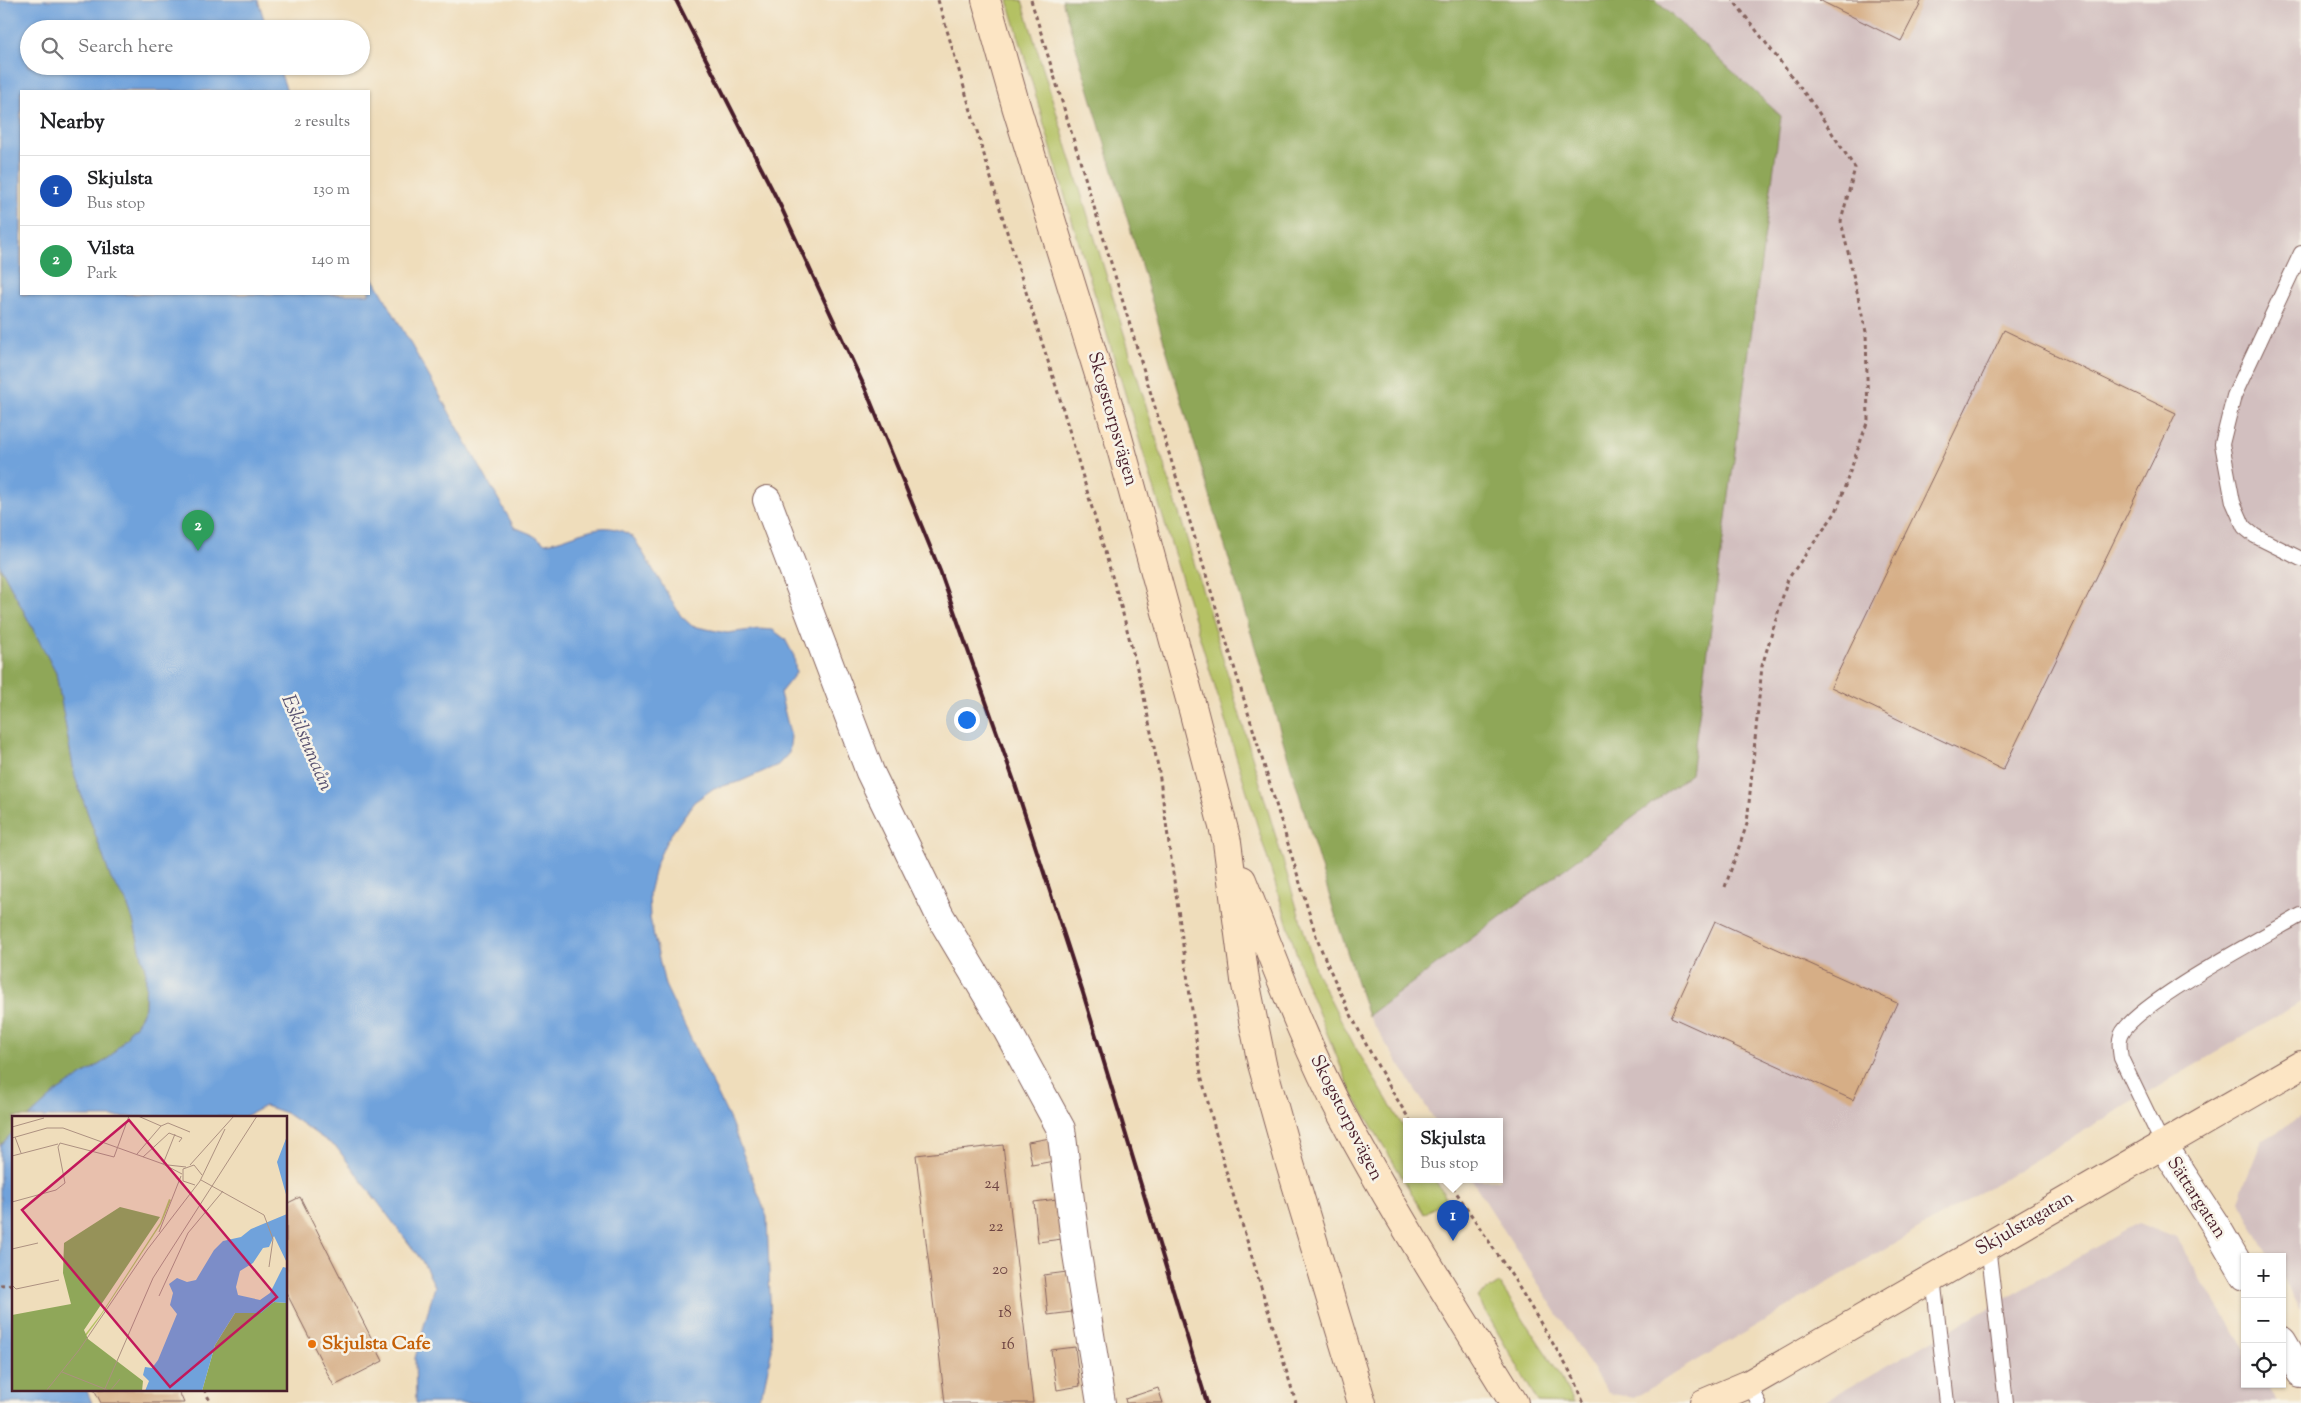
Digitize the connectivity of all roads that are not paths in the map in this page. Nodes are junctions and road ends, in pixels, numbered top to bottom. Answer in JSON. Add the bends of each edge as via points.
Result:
{"nodes":[{"id":1,"x":986,"y":0,"type":"edge"},
{"id":2,"x":2301,"y":253,"type":"edge"},
{"id":3,"x":767,"y":500,"type":"dead end"},
{"id":4,"x":2301,"y":559,"type":"edge"},
{"id":5,"x":1227,"y":842,"type":"junction"},
{"id":6,"x":2301,"y":915,"type":"edge"},
{"id":7,"x":2301,"y":1065,"type":"edge"},
{"id":8,"x":2163,"y":1145,"type":"junction"},
{"id":9,"x":1988,"y":1245,"type":"junction"},
{"id":10,"x":2241,"y":1269,"type":"edge"},
{"id":11,"x":1933,"y":1277,"type":"junction"},
{"id":12,"x":2283,"y":1343,"type":"edge"},
{"id":13,"x":2301,"y":1373,"type":"edge"},
{"id":14,"x":1754,"y":1393,"type":"edge"},
{"id":15,"x":1101,"y":1403,"type":"edge"},
{"id":16,"x":1362,"y":1403,"type":"edge"},
{"id":17,"x":1514,"y":1403,"type":"edge"},
{"id":18,"x":1704,"y":1403,"type":"edge"},
{"id":19,"x":1726,"y":1403,"type":"edge"},
{"id":20,"x":1947,"y":1403,"type":"edge"},
{"id":21,"x":2006,"y":1403,"type":"edge"}],
"edges":[{"from":1,"to":5,"type":"main road","name":"Skogstorpsvägen","via":[[1114,423]]},
{"from":2,"to":4,"type":"lane","via":[[2234,396],[2222,444],[2233,502],[2244,527]]},
{"from":3,"to":15,"type":"street","via":[[870,772],[940,916],[1062,1129],[1076,1248]]},
{"from":5,"to":16,"type":"main road","name":"Skogstorpsvägen","via":[[1245,980],[1262,1064]]},
{"from":5,"to":17,"type":"main road","name":"Skogstorpsvägen","via":[[1290,1002],[1343,1116],[1378,1182]]},
{"from":6,"to":8,"type":"lane","via":[[2167,994],[2144,1010],[2121,1035],[2121,1058]]},
{"from":7,"to":8,"type":"main road","name":"Skjulstagatan"},
{"from":8,"to":9,"type":"main road","name":"Skjulstagatan"},
{"from":8,"to":10,"type":"street","name":"Sättargatan"},
{"from":9,"to":11,"type":"main road","name":"Skjulstagatan"},
{"from":9,"to":21,"type":"lane"},
{"from":11,"to":14,"type":"main road","name":"Skjulstagatan"},
{"from":11,"to":20,"type":"lane"},
{"from":12,"to":13,"type":"street"},
{"from":14,"to":18,"type":"main road","name":"Skjulstagatan"},
{"from":14,"to":19,"type":"main road","name":"Skjulstagatan"}]}
